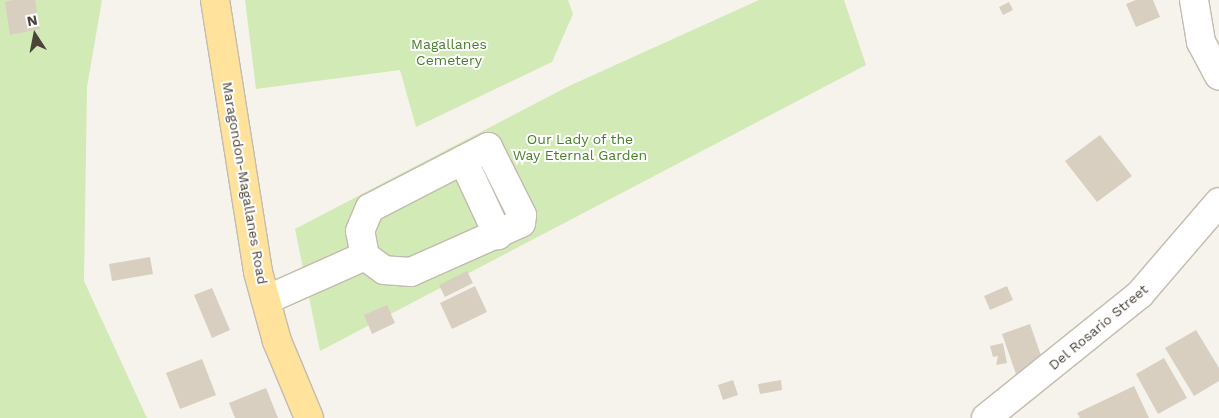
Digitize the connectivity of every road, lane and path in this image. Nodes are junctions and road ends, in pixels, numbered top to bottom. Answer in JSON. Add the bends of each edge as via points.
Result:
{"nodes":[{"id":1,"x":216,"y":0,"type":"edge"},
{"id":2,"x":1194,"y":0,"type":"edge"},
{"id":3,"x":1219,"y":76,"type":"edge"},
{"id":4,"x":1219,"y":202,"type":"edge"},
{"id":5,"x":365,"y":256,"type":"junction"},
{"id":6,"x":266,"y":300,"type":"junction"},
{"id":7,"x":309,"y":418,"type":"edge"},
{"id":8,"x":986,"y":418,"type":"edge"}],
"edges":[{"from":1,"to":6,"type":"main road","name":"Maragondon-Magallanes Road","via":[[238,162]]},
{"from":2,"to":3,"type":"street","via":[[1200,42]]},
{"from":4,"to":8,"type":"street","name":"Del Rosario Street","via":[[1140,294]]},
{"from":5,"to":5,"type":"street","via":[[384,270],[411,272],[498,235],[522,219],[492,148],[370,208],[360,231]]},
{"from":5,"to":6,"type":"street"},
{"from":6,"to":7,"type":"main road","name":"Maragondon-Magallanes Road"}]}
